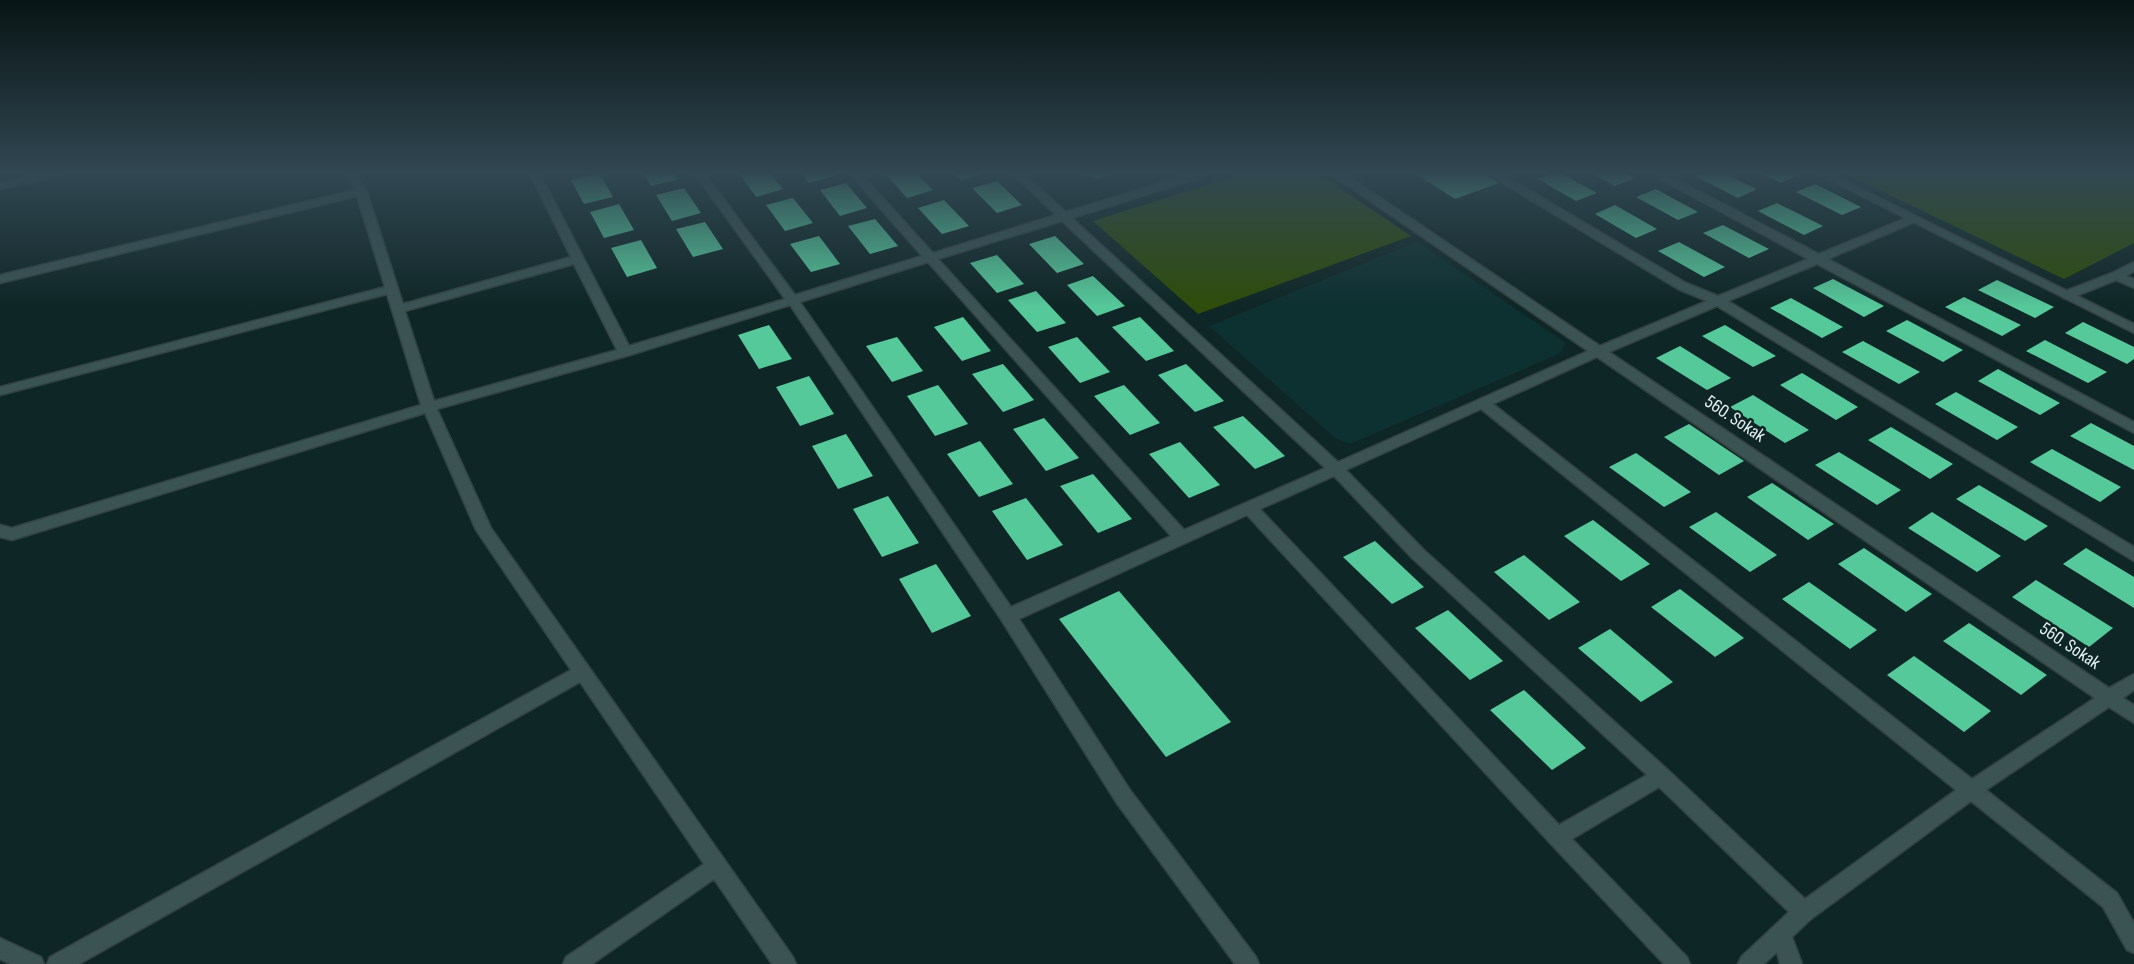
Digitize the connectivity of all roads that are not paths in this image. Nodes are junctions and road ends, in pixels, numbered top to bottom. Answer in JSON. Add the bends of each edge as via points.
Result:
{"nodes":[{"id":1,"x":249,"y":219,"type":"edge"},
{"id":2,"x":370,"y":219,"type":"edge"},
{"id":3,"x":558,"y":219,"type":"edge"},
{"id":4,"x":733,"y":219,"type":"edge"},
{"id":5,"x":895,"y":219,"type":"edge"},
{"id":6,"x":1055,"y":219,"type":"edge"},
{"id":7,"x":1068,"y":219,"type":"edge"},
{"id":8,"x":1404,"y":219,"type":"edge"},
{"id":9,"x":1570,"y":219,"type":"edge"},
{"id":10,"x":1743,"y":219,"type":"edge"},
{"id":11,"x":1914,"y":219,"type":"joint"},
{"id":12,"x":930,"y":258,"type":"junction"},
{"id":13,"x":579,"y":259,"type":"junction"},
{"id":14,"x":1817,"y":259,"type":"junction"},
{"id":15,"x":2134,"y":266,"type":"edge"},
{"id":16,"x":2116,"y":276,"type":"junction"},
{"id":17,"x":0,"y":279,"type":"edge"},
{"id":18,"x":2134,"y":284,"type":"edge"},
{"id":19,"x":392,"y":288,"type":"junction"},
{"id":20,"x":2067,"y":295,"type":"junction"},
{"id":21,"x":793,"y":301,"type":"junction"},
{"id":22,"x":1718,"y":301,"type":"junction"},
{"id":23,"x":398,"y":309,"type":"junction"},
{"id":24,"x":2134,"y":329,"type":"edge"},
{"id":25,"x":1599,"y":351,"type":"junction"},
{"id":26,"x":625,"y":352,"type":"junction"},
{"id":27,"x":0,"y":391,"type":"edge"},
{"id":28,"x":1484,"y":404,"type":"junction"},
{"id":29,"x":429,"y":407,"type":"junction"},
{"id":30,"x":2134,"y":428,"type":"edge"},
{"id":31,"x":1336,"y":469,"type":"junction"},
{"id":32,"x":1250,"y":508,"type":"junction"},
{"id":33,"x":4,"y":536,"type":"edge"},
{"id":34,"x":1182,"y":538,"type":"junction"},
{"id":35,"x":2134,"y":554,"type":"edge"},
{"id":36,"x":1008,"y":616,"type":"junction"},
{"id":37,"x":582,"y":672,"type":"junction"},
{"id":38,"x":2134,"y":681,"type":"edge"},
{"id":39,"x":2109,"y":697,"type":"junction"},
{"id":40,"x":2134,"y":715,"type":"edge"},
{"id":41,"x":1662,"y":776,"type":"junction"},
{"id":42,"x":1971,"y":790,"type":"junction"},
{"id":43,"x":1557,"y":837,"type":"junction"},
{"id":44,"x":717,"y":866,"type":"junction"},
{"id":45,"x":1804,"y":912,"type":"junction"},
{"id":46,"x":1781,"y":934,"type":"junction"},
{"id":47,"x":2134,"y":943,"type":"edge"},
{"id":48,"x":0,"y":948,"type":"edge"},
{"id":49,"x":33,"y":964,"type":"edge"},
{"id":50,"x":58,"y":964,"type":"edge"},
{"id":51,"x":574,"y":964,"type":"edge"},
{"id":52,"x":785,"y":964,"type":"edge"},
{"id":53,"x":1248,"y":964,"type":"edge"},
{"id":54,"x":1678,"y":964,"type":"edge"},
{"id":55,"x":1749,"y":964,"type":"edge"},
{"id":56,"x":1791,"y":964,"type":"edge"}],
"edges":[{"from":1,"to":17,"type":"street"},
{"from":2,"to":19,"type":"street"},
{"from":3,"to":13,"type":"street"},
{"from":4,"to":21,"type":"street"},
{"from":5,"to":12,"type":"street"},
{"from":6,"to":12,"type":"street"},
{"from":7,"to":31,"type":"street"},
{"from":8,"to":25,"type":"street","name":"560. Sokak"},
{"from":9,"to":22,"type":"street","via":[[1682,286]]},
{"from":10,"to":14,"type":"street"},
{"from":11,"to":14,"type":"street"},
{"from":11,"to":20,"type":"street"},
{"from":12,"to":21,"type":"street"},
{"from":12,"to":34,"type":"street"},
{"from":13,"to":23,"type":"street"},
{"from":13,"to":26,"type":"street"},
{"from":14,"to":22,"type":"street"},
{"from":14,"to":30,"type":"street"},
{"from":15,"to":16,"type":"street"},
{"from":16,"to":18,"type":"street"},
{"from":16,"to":20,"type":"street"},
{"from":19,"to":23,"type":"street"},
{"from":19,"to":27,"type":"street"},
{"from":20,"to":24,"type":"street"},
{"from":21,"to":26,"type":"street"},
{"from":21,"to":36,"type":"street"},
{"from":22,"to":25,"type":"street"},
{"from":22,"to":35,"type":"street"},
{"from":23,"to":29,"type":"street"},
{"from":25,"to":28,"type":"street"},
{"from":25,"to":39,"type":"street","name":"560. Sokak"},
{"from":26,"to":29,"type":"street"},
{"from":28,"to":31,"type":"street"},
{"from":28,"to":42,"type":"street"},
{"from":29,"to":33,"type":"street"},
{"from":29,"to":37,"type":"street","via":[[484,530]]},
{"from":31,"to":32,"type":"street"},
{"from":31,"to":41,"type":"street","via":[[1418,554]]},
{"from":32,"to":34,"type":"street"},
{"from":32,"to":43,"type":"street"},
{"from":34,"to":36,"type":"street"},
{"from":36,"to":53,"type":"street","via":[[1123,796]]},
{"from":37,"to":44,"type":"street"},
{"from":37,"to":50,"type":"street"},
{"from":38,"to":39,"type":"street"},
{"from":39,"to":40,"type":"street","name":"560. Sokak"},
{"from":39,"to":42,"type":"street"},
{"from":41,"to":43,"type":"street"},
{"from":41,"to":45,"type":"street"},
{"from":42,"to":45,"type":"street"},
{"from":42,"to":47,"type":"street","via":[[2110,900]]},
{"from":43,"to":54,"type":"street"},
{"from":44,"to":51,"type":"street"},
{"from":44,"to":52,"type":"street"},
{"from":45,"to":46,"type":"street"},
{"from":46,"to":55,"type":"street"},
{"from":46,"to":56,"type":"street"},
{"from":48,"to":49,"type":"street"}]}
